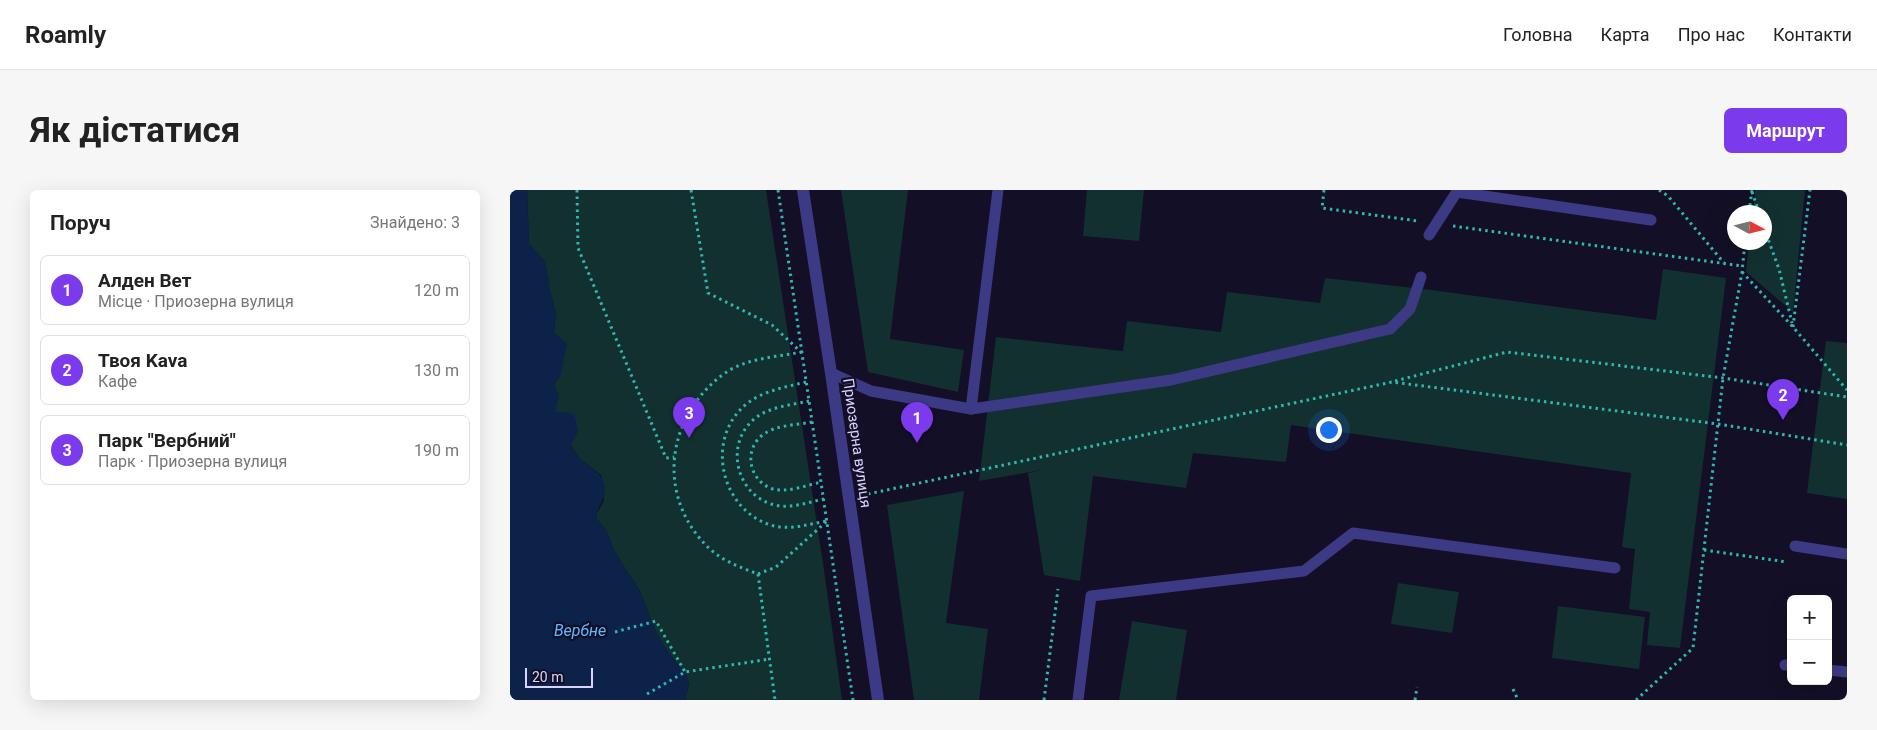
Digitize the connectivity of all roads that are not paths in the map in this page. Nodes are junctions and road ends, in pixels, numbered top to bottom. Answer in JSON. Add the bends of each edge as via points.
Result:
{"nodes":[{"id":1,"x":802,"y":190,"type":"edge"},
{"id":2,"x":998,"y":190,"type":"edge"},
{"id":3,"x":1457,"y":191,"type":"edge"},
{"id":4,"x":1651,"y":220,"type":"dead end"},
{"id":5,"x":1429,"y":235,"type":"dead end"},
{"id":6,"x":1421,"y":277,"type":"dead end"},
{"id":7,"x":831,"y":373,"type":"junction"},
{"id":8,"x":971,"y":409,"type":"junction"},
{"id":9,"x":1795,"y":546,"type":"dead end"},
{"id":10,"x":1847,"y":554,"type":"edge"},
{"id":11,"x":1614,"y":568,"type":"dead end"},
{"id":12,"x":1832,"y":670,"type":"edge"},
{"id":13,"x":1847,"y":672,"type":"edge"},
{"id":14,"x":878,"y":700,"type":"edge"},
{"id":15,"x":1078,"y":700,"type":"edge"}],
"edges":[{"from":1,"to":7,"type":"street","name":"Приозерна вулиця"},
{"from":2,"to":8,"type":"lane"},
{"from":3,"to":4,"type":"lane"},
{"from":3,"to":5,"type":"lane"},
{"from":6,"to":8,"type":"lane","via":[[1410,309],[1390,329],[1170,380]]},
{"from":7,"to":8,"type":"lane","via":[[870,391]]},
{"from":7,"to":14,"type":"street","name":"Приозерна вулиця"},
{"from":9,"to":10,"type":"lane"},
{"from":11,"to":15,"type":"lane","via":[[1353,533],[1304,571],[1091,596]]},
{"from":12,"to":13,"type":"lane"}]}
